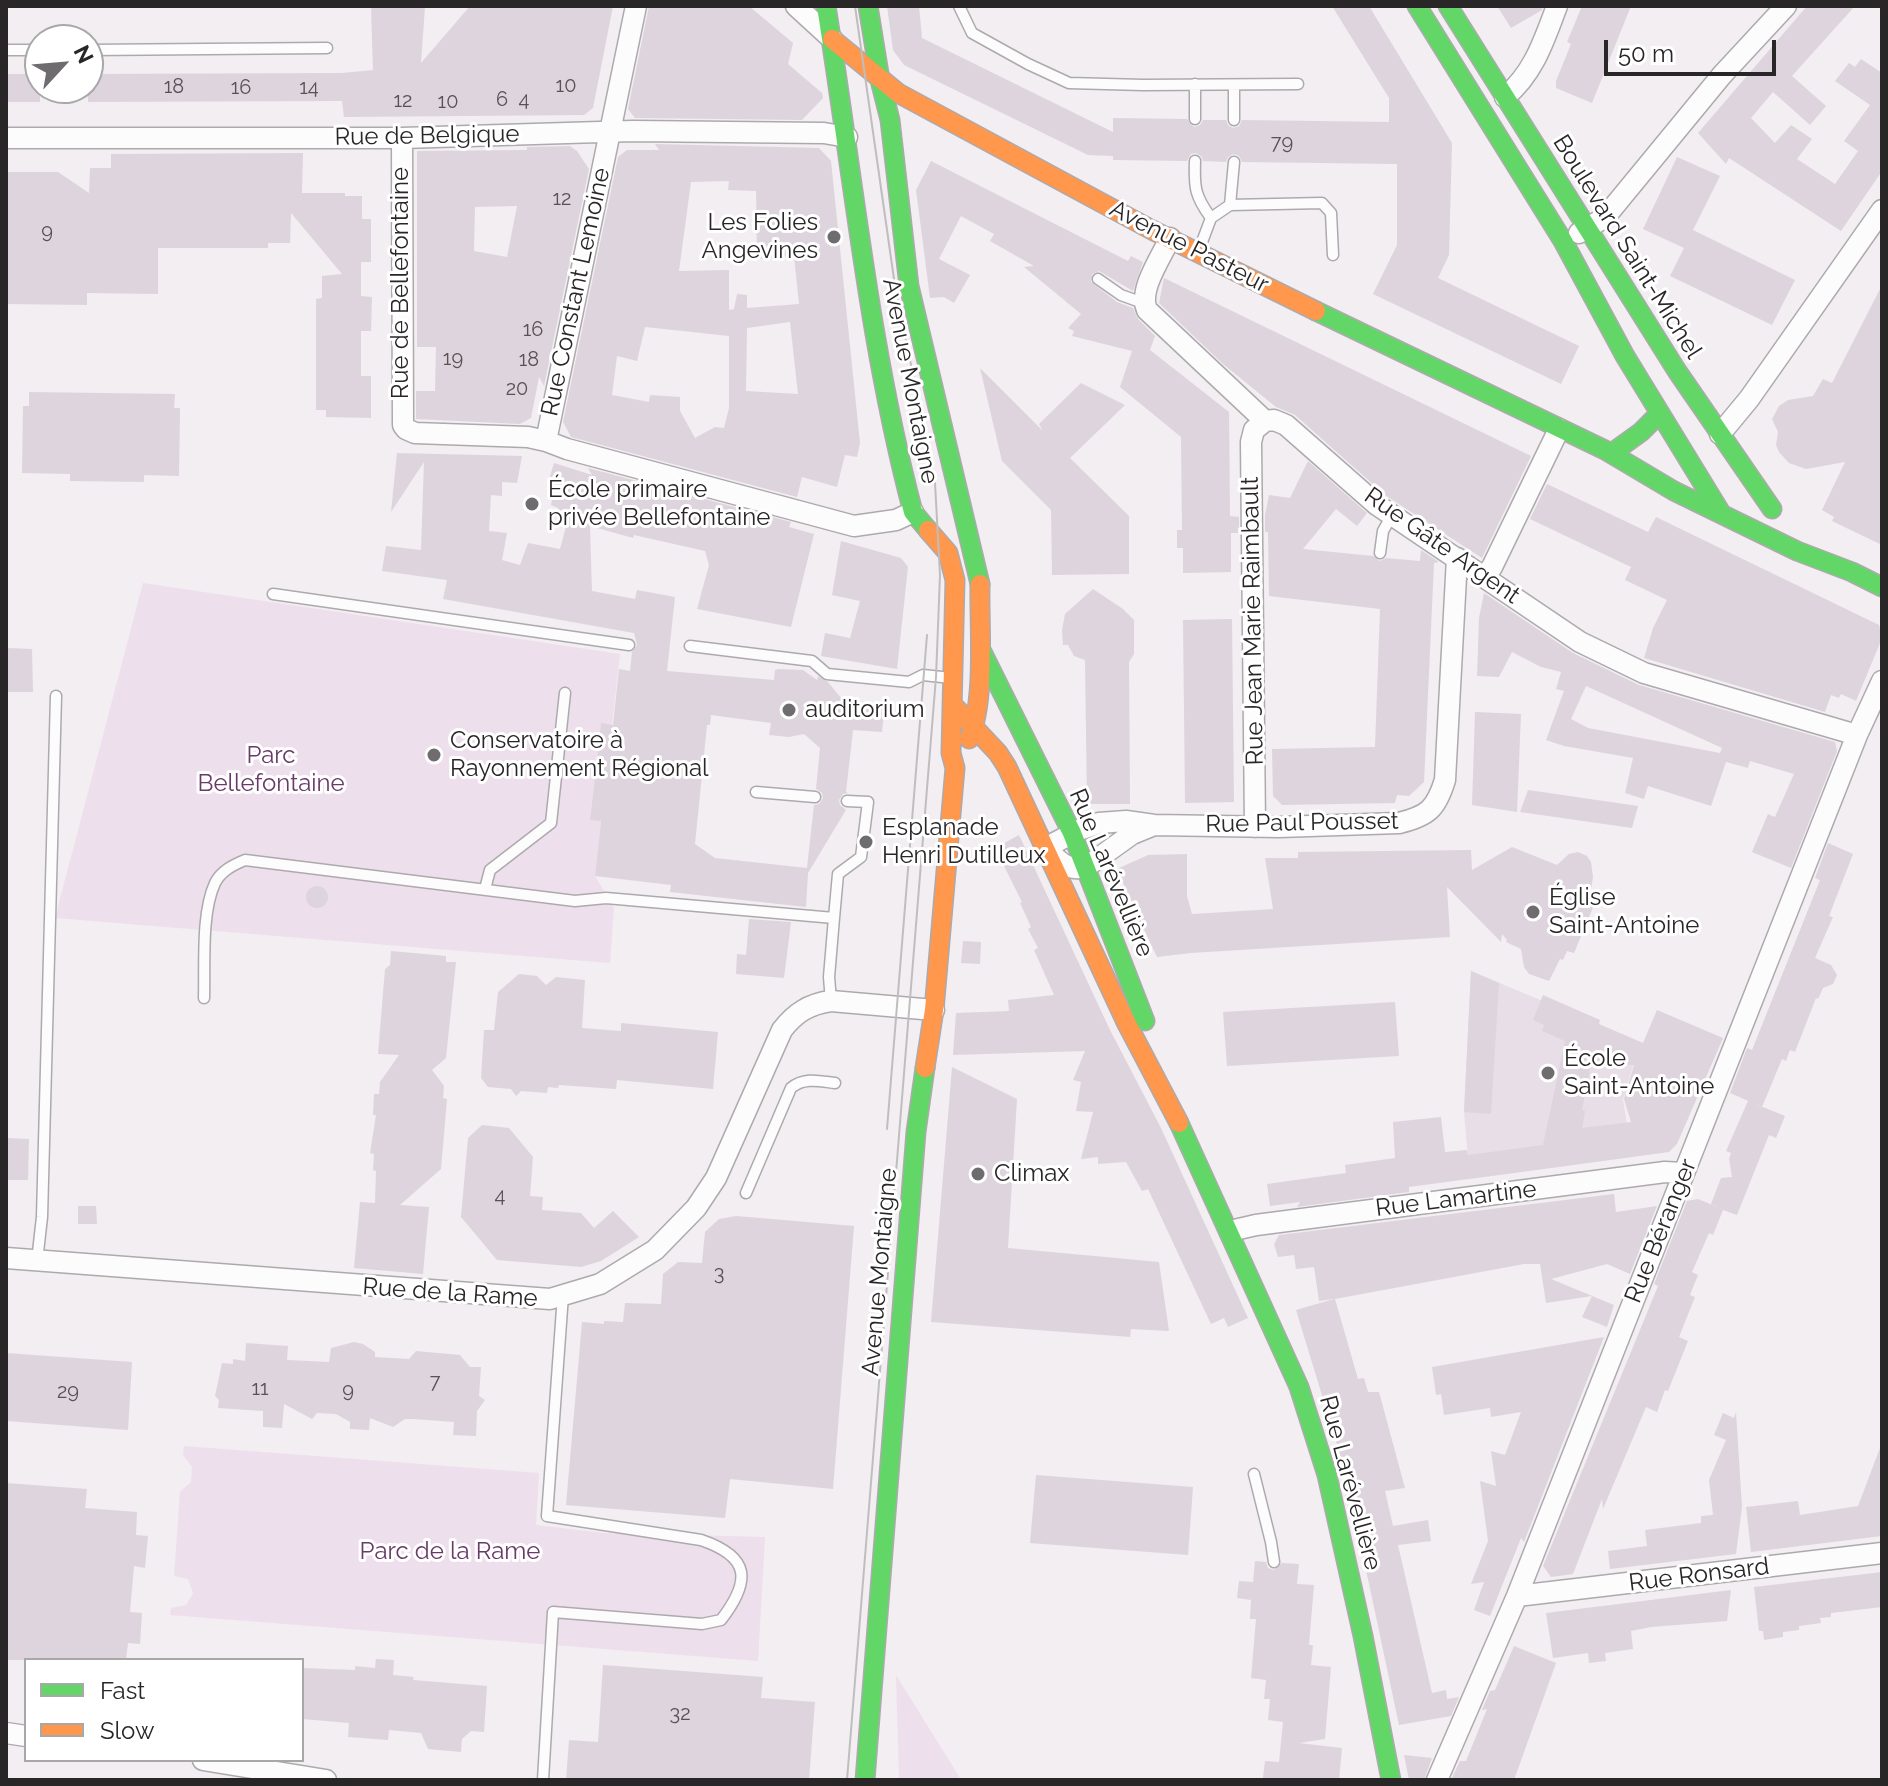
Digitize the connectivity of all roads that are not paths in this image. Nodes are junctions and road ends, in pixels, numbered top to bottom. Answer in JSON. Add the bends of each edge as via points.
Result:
{"nodes":[{"id":1,"x":636,"y":6,"type":"edge"},
{"id":2,"x":796,"y":6,"type":"edge"},
{"id":3,"x":826,"y":6,"type":"edge"},
{"id":4,"x":868,"y":6,"type":"edge"},
{"id":5,"x":959,"y":6,"type":"edge"},
{"id":6,"x":1417,"y":6,"type":"edge"},
{"id":7,"x":1448,"y":6,"type":"edge"},
{"id":8,"x":1557,"y":6,"type":"edge"},
{"id":9,"x":1786,"y":6,"type":"edge"},
{"id":10,"x":832,"y":39,"type":"junction"},
{"id":11,"x":327,"y":48,"type":"dead end"},
{"id":12,"x":104,"y":50,"type":"edge"},
{"id":13,"x":880,"y":80,"type":"junction"},
{"id":14,"x":1195,"y":84,"type":"junction"},
{"id":15,"x":1298,"y":84,"type":"dead end"},
{"id":16,"x":1234,"y":85,"type":"junction"},
{"id":17,"x":1505,"y":97,"type":"junction"},
{"id":18,"x":1195,"y":119,"type":"dead end"},
{"id":19,"x":1234,"y":120,"type":"dead end"},
{"id":20,"x":609,"y":132,"type":"junction"},
{"id":21,"x":847,"y":137,"type":"junction"},
{"id":22,"x":6,"y":138,"type":"edge"},
{"id":23,"x":402,"y":138,"type":"junction"},
{"id":24,"x":1195,"y":161,"type":"dead end"},
{"id":25,"x":1234,"y":162,"type":"dead end"},
{"id":26,"x":1230,"y":205,"type":"junction"},
{"id":27,"x":1882,"y":210,"type":"edge"},
{"id":28,"x":1211,"y":218,"type":"junction"},
{"id":29,"x":1586,"y":229,"type":"junction"},
{"id":30,"x":1170,"y":238,"type":"junction"},
{"id":31,"x":1563,"y":241,"type":"junction"},
{"id":32,"x":1198,"y":252,"type":"junction"},
{"id":33,"x":1333,"y":255,"type":"dead end"},
{"id":34,"x":1098,"y":279,"type":"dead end"},
{"id":35,"x":1143,"y":303,"type":"junction"},
{"id":36,"x":1660,"y":413,"type":"junction"},
{"id":37,"x":1265,"y":421,"type":"junction"},
{"id":38,"x":1559,"y":429,"type":"junction"},
{"id":39,"x":546,"y":441,"type":"junction"},
{"id":40,"x":1611,"y":450,"type":"junction"},
{"id":41,"x":1701,"y":457,"type":"junction"},
{"id":42,"x":1653,"y":463,"type":"junction"},
{"id":43,"x":1772,"y":509,"type":"junction"},
{"id":44,"x":913,"y":512,"type":"junction"},
{"id":45,"x":1721,"y":513,"type":"junction"},
{"id":46,"x":1392,"y":515,"type":"junction"},
{"id":47,"x":1380,"y":553,"type":"dead end"},
{"id":48,"x":1457,"y":558,"type":"junction"},
{"id":49,"x":1852,"y":572,"type":"junction"},
{"id":50,"x":1485,"y":576,"type":"junction"},
{"id":51,"x":1882,"y":587,"type":"edge"},
{"id":52,"x":273,"y":594,"type":"dead end"},
{"id":53,"x":629,"y":645,"type":"dead end"},
{"id":54,"x":690,"y":646,"type":"dead end"},
{"id":55,"x":979,"y":647,"type":"junction"},
{"id":56,"x":953,"y":678,"type":"junction"},
{"id":57,"x":1882,"y":681,"type":"edge"},
{"id":58,"x":565,"y":693,"type":"dead end"},
{"id":59,"x":56,"y":696,"type":"dead end"},
{"id":60,"x":952,"y":704,"type":"junction"},
{"id":61,"x":974,"y":728,"type":"junction"},
{"id":62,"x":1857,"y":735,"type":"junction"},
{"id":63,"x":955,"y":768,"type":"junction"},
{"id":64,"x":756,"y":792,"type":"dead end"},
{"id":65,"x":815,"y":797,"type":"dead end"},
{"id":66,"x":847,"y":801,"type":"dead end"},
{"id":67,"x":1154,"y":825,"type":"junction"},
{"id":68,"x":1255,"y":827,"type":"junction"},
{"id":69,"x":1072,"y":833,"type":"junction"},
{"id":70,"x":1045,"y":848,"type":"junction"},
{"id":71,"x":1086,"y":867,"type":"junction"},
{"id":72,"x":485,"y":889,"type":"junction"},
{"id":73,"x":834,"y":918,"type":"junction"},
{"id":74,"x":1117,"y":944,"type":"junction"},
{"id":75,"x":1095,"y":955,"type":"junction"},
{"id":76,"x":204,"y":998,"type":"dead end"},
{"id":77,"x":831,"y":1001,"type":"junction"},
{"id":78,"x":934,"y":1010,"type":"junction"},
{"id":79,"x":1134,"y":1018,"type":"junction"},
{"id":80,"x":835,"y":1083,"type":"dead end"},
{"id":81,"x":1683,"y":1173,"type":"junction"},
{"id":82,"x":746,"y":1193,"type":"dead end"},
{"id":83,"x":1230,"y":1231,"type":"junction"},
{"id":84,"x":6,"y":1258,"type":"edge"},
{"id":85,"x":37,"y":1261,"type":"junction"},
{"id":86,"x":563,"y":1295,"type":"junction"},
{"id":87,"x":1254,"y":1474,"type":"dead end"},
{"id":88,"x":1882,"y":1553,"type":"edge"},
{"id":89,"x":1274,"y":1562,"type":"dead end"},
{"id":90,"x":1517,"y":1596,"type":"junction"},
{"id":91,"x":215,"y":1762,"type":"edge"},
{"id":92,"x":326,"y":1780,"type":"edge"},
{"id":93,"x":543,"y":1780,"type":"edge"},
{"id":94,"x":865,"y":1780,"type":"edge"},
{"id":95,"x":1391,"y":1780,"type":"edge"},
{"id":96,"x":1437,"y":1780,"type":"edge"}],
"edges":[{"from":1,"to":20,"type":"street","name":"Rue Constant Lemoine"},
{"from":2,"to":10,"type":"street","name":"Avenue Pasteur"},
{"from":3,"to":10,"type":"main road","name":"Avenue Montaigne"},
{"from":4,"to":13,"type":"main road","name":"Avenue Montaigne"},
{"from":5,"to":14,"type":"lane","via":[[972,33],[1069,83]]},
{"from":6,"to":31,"type":"main road","name":"Boulevard Saint-Michel"},
{"from":7,"to":17,"type":"main road","name":"Boulevard Saint-Michel"},
{"from":8,"to":17,"type":"street","via":[[1535,61]]},
{"from":9,"to":29,"type":"street","via":[[1611,210]]},
{"from":10,"to":13,"type":"main road","name":"Avenue Pasteur"},
{"from":10,"to":21,"type":"main road","name":"Avenue Montaigne"},
{"from":11,"to":12,"type":"lane"},
{"from":13,"to":30,"type":"main road","name":"Avenue Pasteur"},
{"from":13,"to":55,"type":"main road","name":"Avenue Montaigne","via":[[897,169],[909,286],[980,580]]},
{"from":14,"to":16,"type":"lane"},
{"from":14,"to":18,"type":"lane"},
{"from":15,"to":16,"type":"lane"},
{"from":16,"to":19,"type":"lane"},
{"from":17,"to":29,"type":"main road","name":"Boulevard Saint-Michel"},
{"from":20,"to":21,"type":"street","name":"Rue de Belgique"},
{"from":20,"to":23,"type":"street","name":"Rue de Belgique"},
{"from":20,"to":39,"type":"street","name":"Rue Constant Lemoine"},
{"from":21,"to":44,"type":"main road","name":"Avenue Montaigne","via":[[870,312]]},
{"from":22,"to":23,"type":"street","name":"Rue de Belgique"},
{"from":23,"to":39,"type":"street","name":"Rue de Bellefontaine","via":[[403,425],[415,433]]},
{"from":24,"to":28,"type":"lane","via":[[1194,189]]},
{"from":25,"to":26,"type":"lane"},
{"from":26,"to":28,"type":"lane"},
{"from":26,"to":33,"type":"lane","via":[[1322,203],[1331,213]]},
{"from":27,"to":41,"type":"street","via":[[1749,399]]},
{"from":28,"to":32,"type":"lane"},
{"from":29,"to":31,"type":"street"},
{"from":29,"to":41,"type":"main road","name":"Boulevard Saint-Michel"},
{"from":30,"to":32,"type":"main road","name":"Avenue Pasteur"},
{"from":30,"to":35,"type":"street"},
{"from":31,"to":36,"type":"main road","name":"Boulevard Saint-Michel"},
{"from":32,"to":38,"type":"main road","name":"Avenue Pasteur"},
{"from":34,"to":35,"type":"lane"},
{"from":35,"to":37,"type":"street","name":"Rue Gâte Argent","via":[[1164,329]]},
{"from":36,"to":40,"type":"main road"},
{"from":36,"to":41,"type":"main road","name":"Boulevard Saint-Michel"},
{"from":37,"to":46,"type":"street","name":"Rue Gâte Argent","via":[[1286,425]]},
{"from":37,"to":68,"type":"street","name":"Rue Jean Marie Raimbault","via":[[1254,430],[1251,442]]},
{"from":38,"to":40,"type":"main road","name":"Avenue Pasteur"},
{"from":38,"to":50,"type":"street"},
{"from":39,"to":44,"type":"street","name":"Rue Constant Lemoine","via":[[854,526]]},
{"from":40,"to":42,"type":"main road","name":"Avenue Pasteur"},
{"from":41,"to":42,"type":"main road","name":"Avenue Pasteur"},
{"from":41,"to":42,"type":"main road","via":[[1672,478]]},
{"from":41,"to":43,"type":"main road","name":"Boulevard Saint-Michel"},
{"from":41,"to":43,"type":"main road","name":"Avenue Pasteur","via":[[1732,492]]},
{"from":41,"to":45,"type":"main road"},
{"from":42,"to":45,"type":"main road","name":"Avenue Pasteur","via":[[1674,491]]},
{"from":43,"to":49,"type":"main road","name":"Avenue Pasteur"},
{"from":44,"to":56,"type":"main road","name":"Avenue Montaigne","via":[[940,541],[953,565]]},
{"from":45,"to":49,"type":"main road","name":"Avenue Pasteur"},
{"from":46,"to":47,"type":"lane"},
{"from":46,"to":48,"type":"street","name":"Rue Gâte Argent"},
{"from":48,"to":50,"type":"street","name":"Rue Gâte Argent"},
{"from":48,"to":68,"type":"street","name":"Rue Paul Pousset","via":[[1445,780],[1430,811],[1399,823]]},
{"from":49,"to":51,"type":"main road","name":"Avenue Pasteur"},
{"from":50,"to":62,"type":"street","name":"Rue Gâte Argent","via":[[1580,642],[1644,673]]},
{"from":52,"to":53,"type":"lane"},
{"from":54,"to":56,"type":"lane","via":[[812,661],[827,674],[909,682],[923,675]]},
{"from":55,"to":61,"type":"main road","name":"Avenue Montaigne"},
{"from":55,"to":69,"type":"main road","name":"Rue Larévellière"},
{"from":56,"to":60,"type":"main road","name":"Avenue Montaigne"},
{"from":57,"to":62,"type":"street","name":"Rue Béranger"},
{"from":58,"to":72,"type":"lane","via":[[551,823],[490,870]]},
{"from":59,"to":85,"type":"lane"},
{"from":60,"to":61,"type":"main road","name":"Rue Larévellière"},
{"from":60,"to":63,"type":"main road","name":"Avenue Montaigne"},
{"from":61,"to":63,"type":"main road","name":"Avenue Montaigne"},
{"from":61,"to":70,"type":"main road","name":"Rue Larévellière","via":[[1007,767]]},
{"from":62,"to":81,"type":"street","name":"Rue Béranger"},
{"from":63,"to":78,"type":"main road","name":"Avenue Montaigne"},
{"from":64,"to":65,"type":"lane"},
{"from":66,"to":73,"type":"lane","via":[[868,802],[861,857],[838,874]]},
{"from":67,"to":68,"type":"street","name":"Rue Paul Pousset"},
{"from":67,"to":69,"type":"street","name":"Rue Paul Pousset","via":[[1099,823]]},
{"from":67,"to":71,"type":"street","name":"Rue Paul Pousset"},
{"from":69,"to":70,"type":"street","name":"Rue Paul Pousset"},
{"from":69,"to":71,"type":"main road","name":"Rue Larévellière"},
{"from":70,"to":71,"type":"street","via":[[1069,868]]},
{"from":70,"to":75,"type":"main road","name":"Rue Larévellière"},
{"from":71,"to":74,"type":"main road","name":"Rue Larévellière"},
{"from":72,"to":73,"type":"lane","via":[[575,901],[606,898]]},
{"from":72,"to":76,"type":"lane","via":[[245,860],[216,881],[209,902]]},
{"from":73,"to":77,"type":"lane"},
{"from":74,"to":75,"type":"lane"},
{"from":74,"to":79,"type":"main road","name":"Rue Larévellière"},
{"from":75,"to":79,"type":"main road","name":"Rue Larévellière"},
{"from":77,"to":78,"type":"street","name":"Rue de la Rame"},
{"from":77,"to":86,"type":"street","name":"Rue de la Rame","via":[[798,1012],[782,1030],[716,1178],[696,1208],[655,1250],[600,1284]]},
{"from":78,"to":94,"type":"main road","name":"Avenue Montaigne","via":[[916,1132]]},
{"from":79,"to":83,"type":"main road","name":"Rue Larévellière"},
{"from":80,"to":82,"type":"lane","via":[[808,1080],[791,1088]]},
{"from":81,"to":83,"type":"street","name":"Rue Lamartine"},
{"from":81,"to":90,"type":"street","name":"Rue Béranger"},
{"from":83,"to":95,"type":"main road","name":"Rue Larévellière","via":[[1299,1387],[1327,1475]]},
{"from":84,"to":85,"type":"street","name":"Rue de la Rame"},
{"from":85,"to":86,"type":"street","name":"Rue de la Rame","via":[[550,1299]]},
{"from":86,"to":93,"type":"lane","via":[[547,1516],[719,1546],[735,1558],[741,1586],[721,1620],[702,1624],[553,1612]]},
{"from":87,"to":89,"type":"lane"},
{"from":88,"to":90,"type":"street","name":"Rue Ronsard"},
{"from":90,"to":96,"type":"street","name":"Rue Béranger"},
{"from":91,"to":92,"type":"street"}]}
